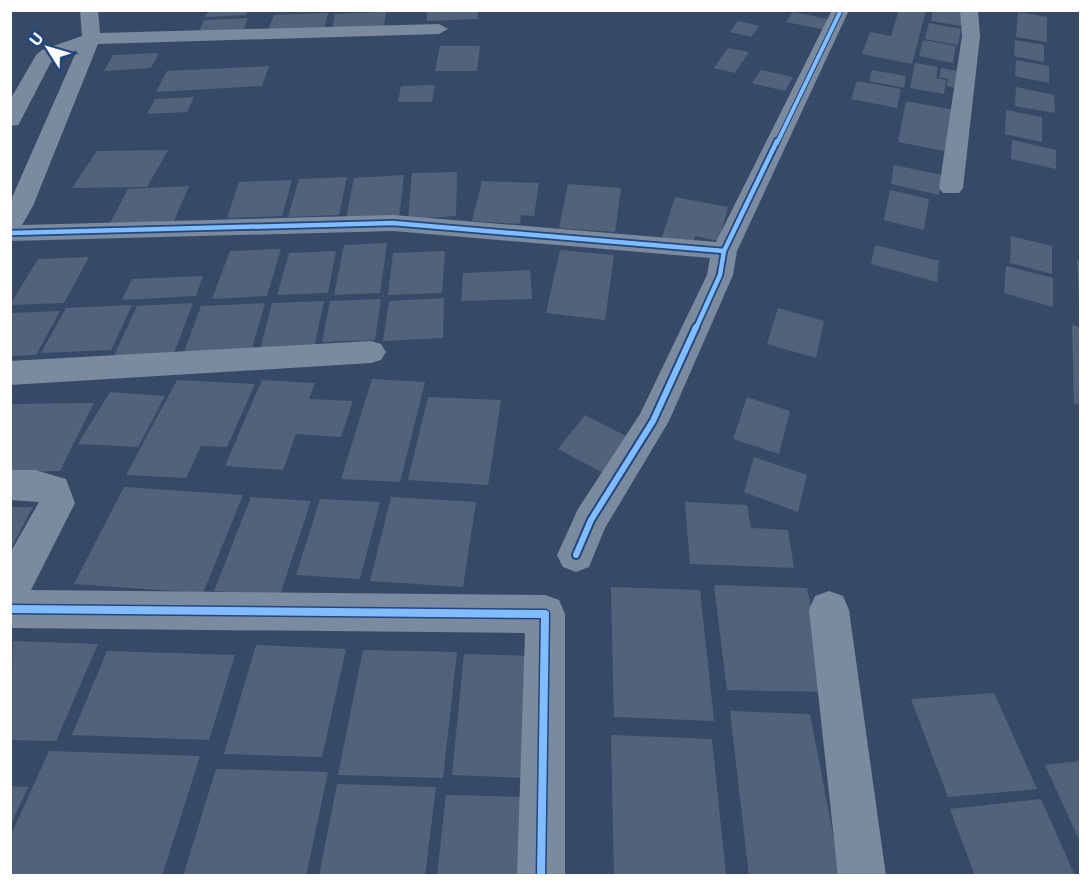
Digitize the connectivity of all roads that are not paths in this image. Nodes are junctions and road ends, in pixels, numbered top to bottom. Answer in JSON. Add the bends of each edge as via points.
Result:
{"nodes":[{"id":1,"x":90,"y":10,"type":"edge"},
{"id":2,"x":396,"y":10,"type":"edge"},
{"id":3,"x":841,"y":10,"type":"edge"},
{"id":4,"x":969,"y":10,"type":"edge"},
{"id":5,"x":392,"y":29,"type":"junction"},
{"id":6,"x":440,"y":29,"type":"dead end"},
{"id":7,"x":91,"y":39,"type":"junction"},
{"id":8,"x":10,"y":120,"type":"edge"},
{"id":9,"x":951,"y":188,"type":"dead end"},
{"id":10,"x":10,"y":224,"type":"edge"},
{"id":11,"x":10,"y":233,"type":"edge"},
{"id":12,"x":724,"y":251,"type":"junction"},
{"id":13,"x":371,"y":352,"type":"dead end"},
{"id":14,"x":10,"y":374,"type":"edge"},
{"id":15,"x":10,"y":485,"type":"edge"},
{"id":16,"x":576,"y":555,"type":"dead end"},
{"id":17,"x":10,"y":591,"type":"edge"},
{"id":18,"x":10,"y":609,"type":"edge"},
{"id":19,"x":829,"y":610,"type":"dead end"},
{"id":20,"x":541,"y":876,"type":"edge"},
{"id":21,"x":862,"y":876,"type":"edge"}],
"edges":[{"from":1,"to":7,"type":"street"},
{"from":2,"to":5,"type":"street"},
{"from":3,"to":12,"type":"street"},
{"from":4,"to":9,"type":"street","via":[[971,36]]},
{"from":5,"to":6,"type":"street"},
{"from":5,"to":7,"type":"street","via":[[259,25]]},
{"from":7,"to":8,"type":"street","via":[[43,59]]},
{"from":7,"to":10,"type":"street"},
{"from":11,"to":12,"type":"street","via":[[393,223]]},
{"from":12,"to":16,"type":"street","via":[[720,275],[653,422],[591,520]]},
{"from":13,"to":14,"type":"street"},
{"from":15,"to":17,"type":"street","via":[[54,490],[57,503]]},
{"from":18,"to":20,"type":"street","via":[[545,614]]},
{"from":19,"to":21,"type":"street"}]}
